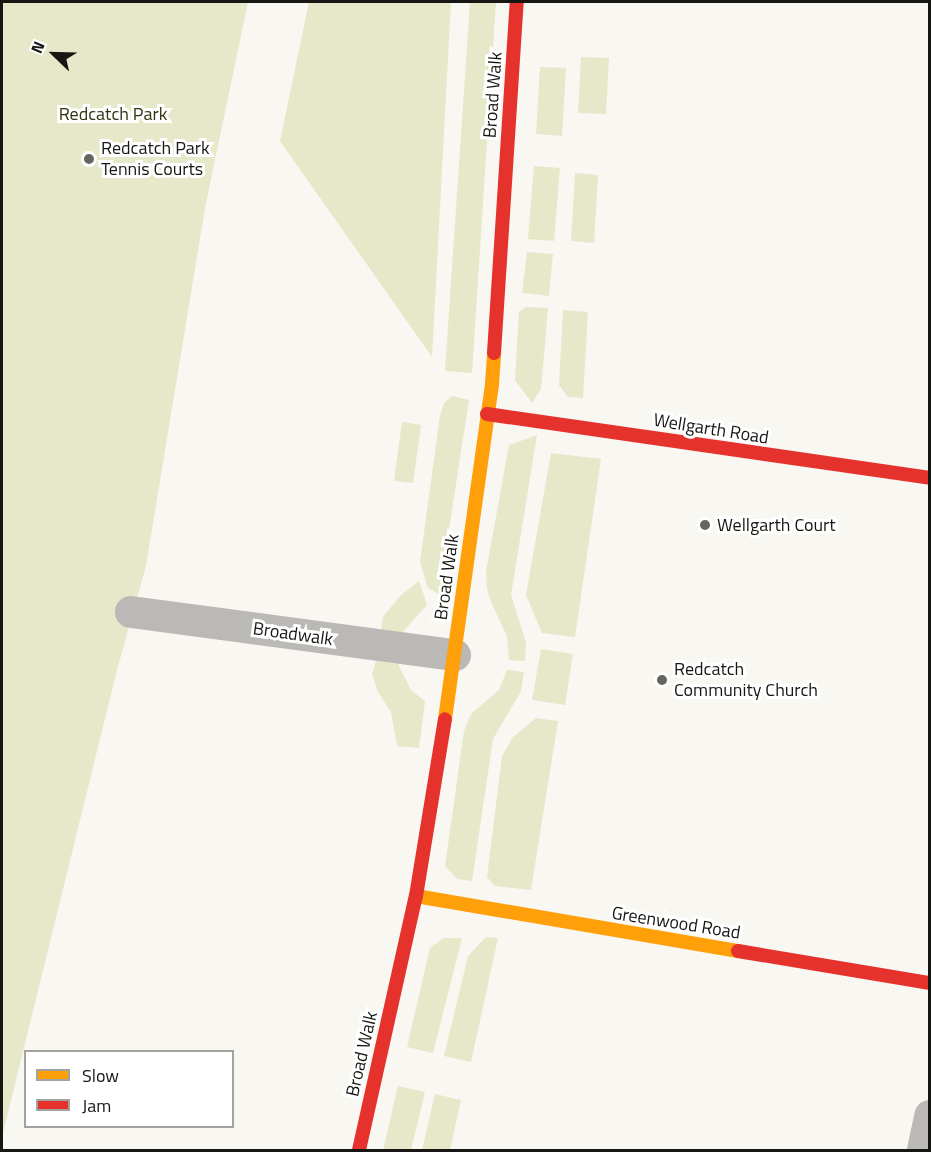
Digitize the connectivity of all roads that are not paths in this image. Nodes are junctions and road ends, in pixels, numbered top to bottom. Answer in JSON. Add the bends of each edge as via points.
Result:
{"nodes":[{"id":1,"x":518,"y":2,"type":"edge"},
{"id":2,"x":488,"y":414,"type":"junction"},
{"id":3,"x":930,"y":478,"type":"edge"},
{"id":4,"x":131,"y":612,"type":"dead end"},
{"id":5,"x":455,"y":655,"type":"junction"},
{"id":6,"x":416,"y":896,"type":"junction"},
{"id":7,"x":930,"y":983,"type":"edge"},
{"id":8,"x":930,"y":1116,"type":"edge"},
{"id":9,"x":359,"y":1150,"type":"edge"},
{"id":10,"x":923,"y":1150,"type":"edge"}],
"edges":[{"from":1,"to":2,"type":"street","name":"Broad Walk"},
{"from":2,"to":3,"type":"street","name":"Wellgarth Road"},
{"from":2,"to":5,"type":"street","name":"Broad Walk"},
{"from":4,"to":5,"type":"street","name":"Broadwalk"},
{"from":5,"to":6,"type":"street","name":"Broad Walk"},
{"from":6,"to":7,"type":"street","name":"Greenwood Road"},
{"from":6,"to":9,"type":"street","name":"Broad Walk"},
{"from":8,"to":10,"type":"street"}]}
